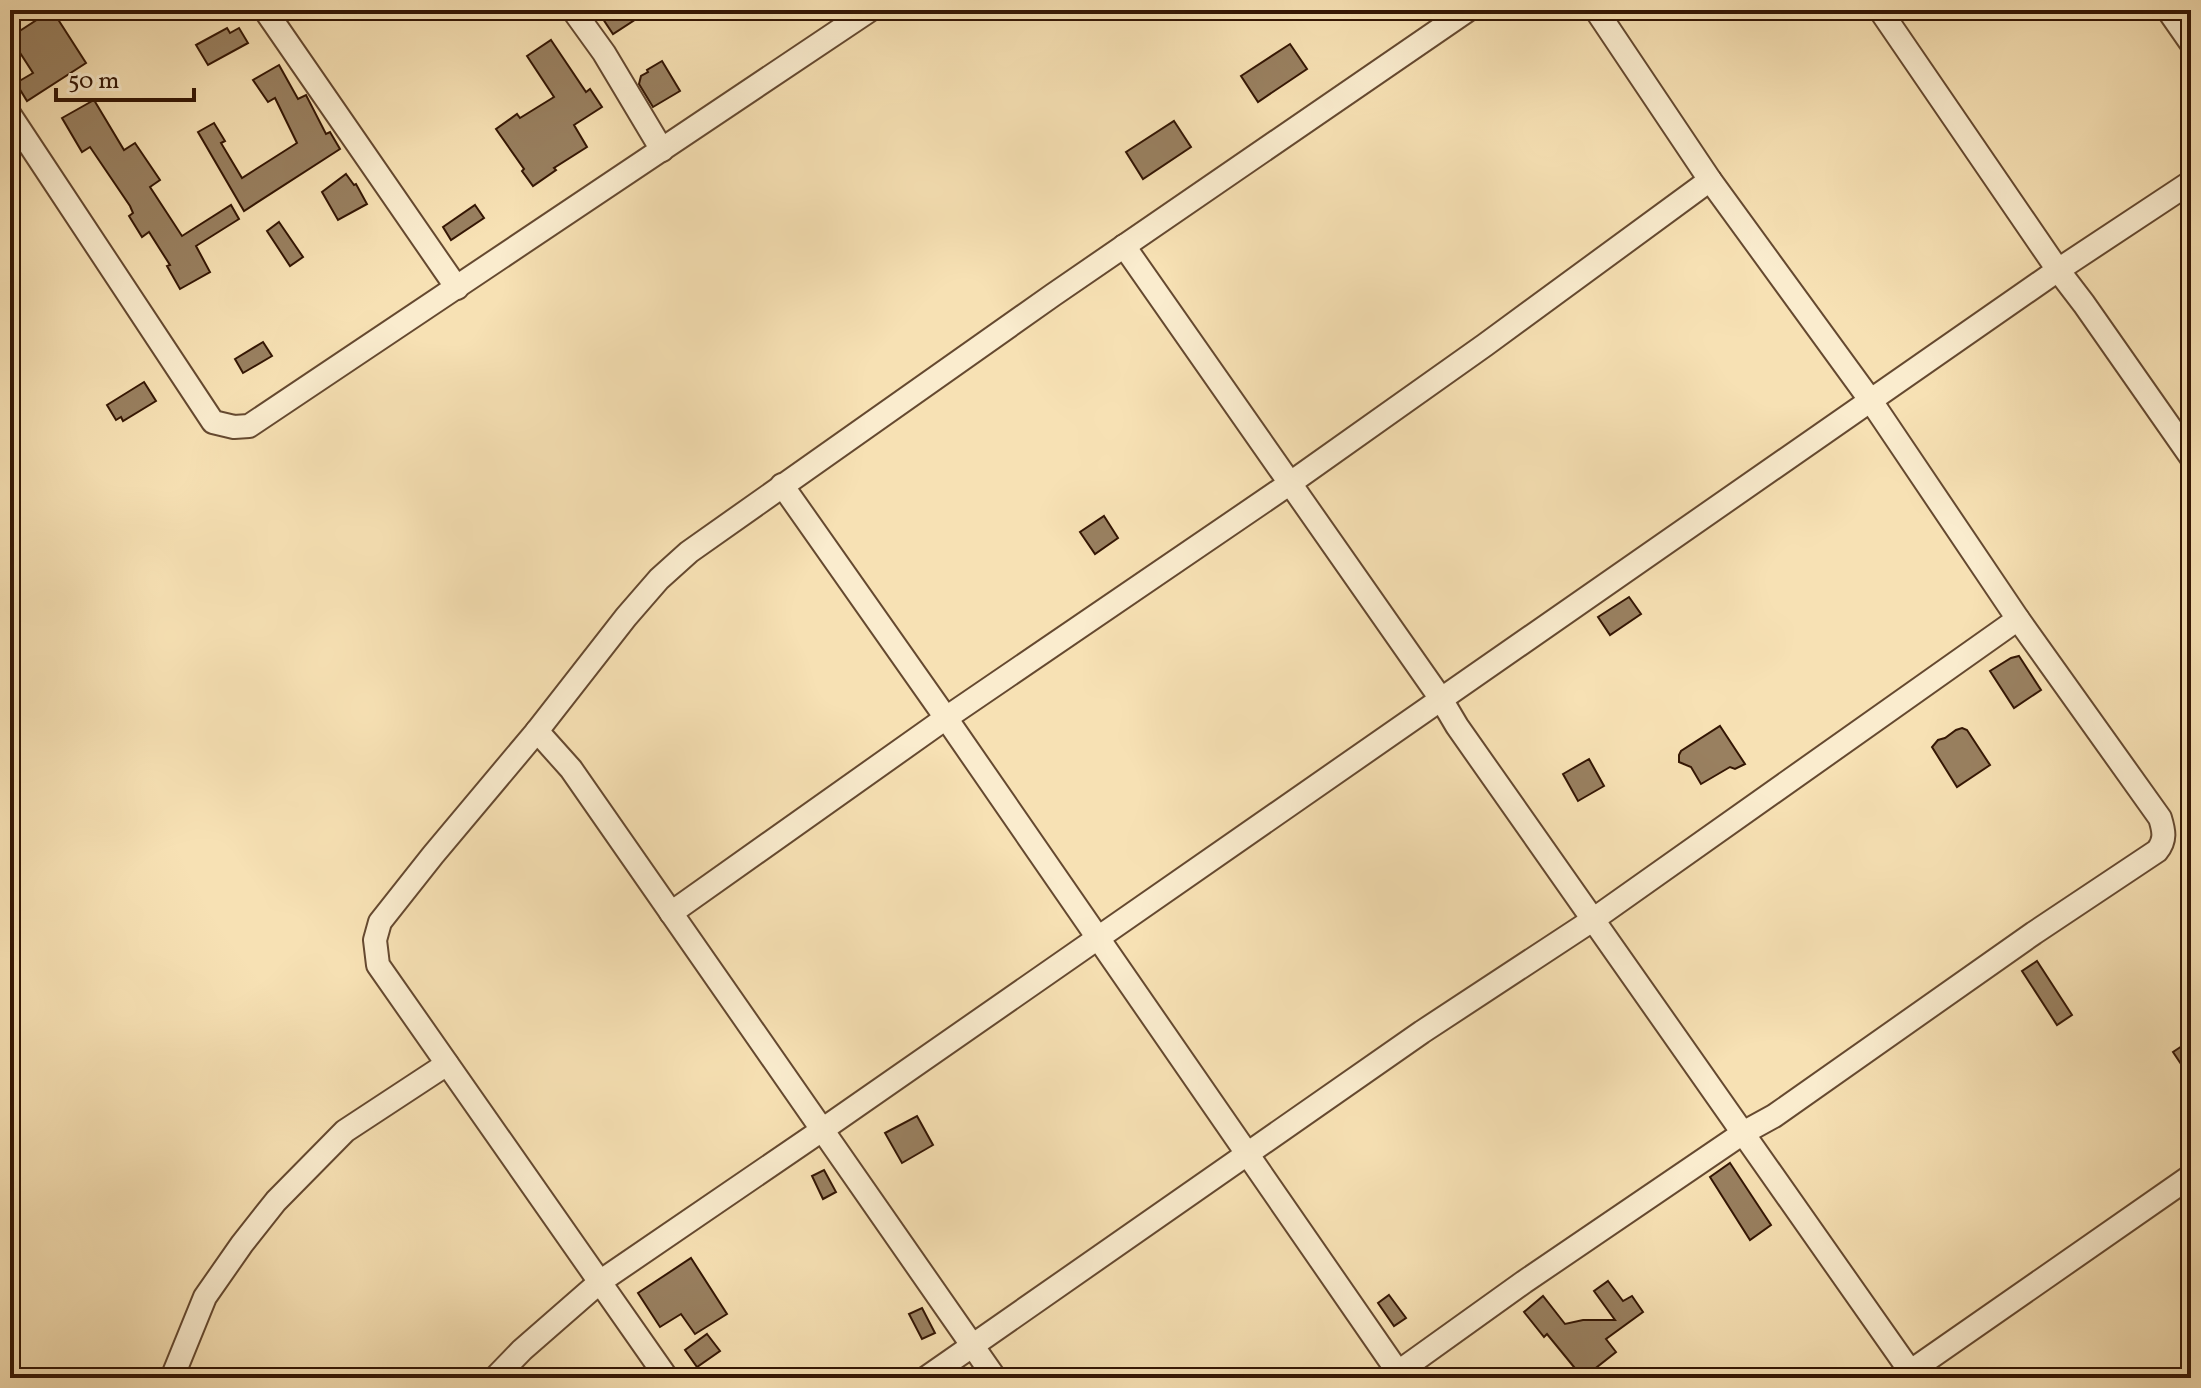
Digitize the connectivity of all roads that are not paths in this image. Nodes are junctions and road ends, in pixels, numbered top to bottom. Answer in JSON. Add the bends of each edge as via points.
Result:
{"nodes":[{"id":1,"x":265,"y":10,"type":"edge"},
{"id":2,"x":573,"y":10,"type":"edge"},
{"id":3,"x":870,"y":10,"type":"edge"},
{"id":4,"x":1468,"y":10,"type":"edge"},
{"id":5,"x":1596,"y":10,"type":"edge"},
{"id":6,"x":1880,"y":10,"type":"edge"},
{"id":7,"x":2168,"y":10,"type":"edge"},
{"id":8,"x":2191,"y":43,"type":"edge"},
{"id":9,"x":10,"y":115,"type":"edge"},
{"id":10,"x":662,"y":150,"type":"junction"},
{"id":11,"x":1710,"y":180,"type":"junction"},
{"id":12,"x":2188,"y":187,"type":"edge"},
{"id":13,"x":1124,"y":246,"type":"junction"},
{"id":14,"x":2058,"y":270,"type":"junction"},
{"id":15,"x":457,"y":288,"type":"junction"},
{"id":16,"x":1871,"y":401,"type":"junction"},
{"id":17,"x":2191,"y":457,"type":"edge"},
{"id":18,"x":1289,"y":484,"type":"junction"},
{"id":19,"x":782,"y":485,"type":"junction"},
{"id":20,"x":2018,"y":619,"type":"junction"},
{"id":21,"x":1441,"y":699,"type":"junction"},
{"id":22,"x":946,"y":718,"type":"junction"},
{"id":23,"x":537,"y":731,"type":"junction"},
{"id":24,"x":671,"y":913,"type":"junction"},
{"id":25,"x":1594,"y":919,"type":"junction"},
{"id":26,"x":1097,"y":939,"type":"junction"},
{"id":27,"x":447,"y":1064,"type":"junction"},
{"id":28,"x":822,"y":1130,"type":"junction"},
{"id":29,"x":1743,"y":1133,"type":"junction"},
{"id":30,"x":1247,"y":1152,"type":"junction"},
{"id":31,"x":2191,"y":1176,"type":"edge"},
{"id":32,"x":601,"y":1281,"type":"junction"},
{"id":33,"x":972,"y":1346,"type":"junction"},
{"id":34,"x":1394,"y":1375,"type":"edge"},
{"id":35,"x":1909,"y":1376,"type":"edge"},
{"id":36,"x":172,"y":1378,"type":"edge"},
{"id":37,"x":495,"y":1378,"type":"edge"},
{"id":38,"x":667,"y":1378,"type":"edge"},
{"id":39,"x":926,"y":1378,"type":"edge"},
{"id":40,"x":995,"y":1378,"type":"edge"}],
"edges":[{"from":1,"to":15,"type":"street"},
{"from":2,"to":10,"type":"street"},
{"from":3,"to":10,"type":"street"},
{"from":4,"to":13,"type":"street"},
{"from":5,"to":11,"type":"street"},
{"from":6,"to":14,"type":"street"},
{"from":7,"to":8,"type":"street"},
{"from":9,"to":15,"type":"street","via":[[213,422],[249,426]]},
{"from":10,"to":15,"type":"street"},
{"from":11,"to":16,"type":"street"},
{"from":11,"to":18,"type":"street"},
{"from":12,"to":14,"type":"street"},
{"from":13,"to":18,"type":"street"},
{"from":13,"to":19,"type":"street"},
{"from":14,"to":16,"type":"street"},
{"from":14,"to":17,"type":"street"},
{"from":16,"to":20,"type":"street"},
{"from":16,"to":21,"type":"street"},
{"from":18,"to":21,"type":"street"},
{"from":18,"to":22,"type":"street"},
{"from":19,"to":22,"type":"street"},
{"from":19,"to":23,"type":"street","via":[[659,579]]},
{"from":20,"to":25,"type":"street"},
{"from":20,"to":29,"type":"street","via":[[2160,818],[2162,844]]},
{"from":21,"to":25,"type":"street"},
{"from":21,"to":26,"type":"street"},
{"from":22,"to":24,"type":"street"},
{"from":22,"to":26,"type":"street"},
{"from":23,"to":24,"type":"street","via":[[571,769]]},
{"from":23,"to":27,"type":"street","via":[[380,922],[375,940],[378,965]]},
{"from":24,"to":28,"type":"street"},
{"from":25,"to":29,"type":"street"},
{"from":25,"to":30,"type":"street"},
{"from":26,"to":28,"type":"street"},
{"from":26,"to":30,"type":"street"},
{"from":27,"to":32,"type":"street"},
{"from":27,"to":36,"type":"street","via":[[345,1131],[276,1201],[205,1297]]},
{"from":28,"to":32,"type":"street"},
{"from":28,"to":33,"type":"street"},
{"from":29,"to":34,"type":"street"},
{"from":29,"to":35,"type":"street"},
{"from":30,"to":33,"type":"street"},
{"from":30,"to":34,"type":"street"},
{"from":31,"to":35,"type":"street"},
{"from":32,"to":37,"type":"street"},
{"from":32,"to":38,"type":"street"},
{"from":33,"to":39,"type":"street"},
{"from":33,"to":40,"type":"street"}]}
